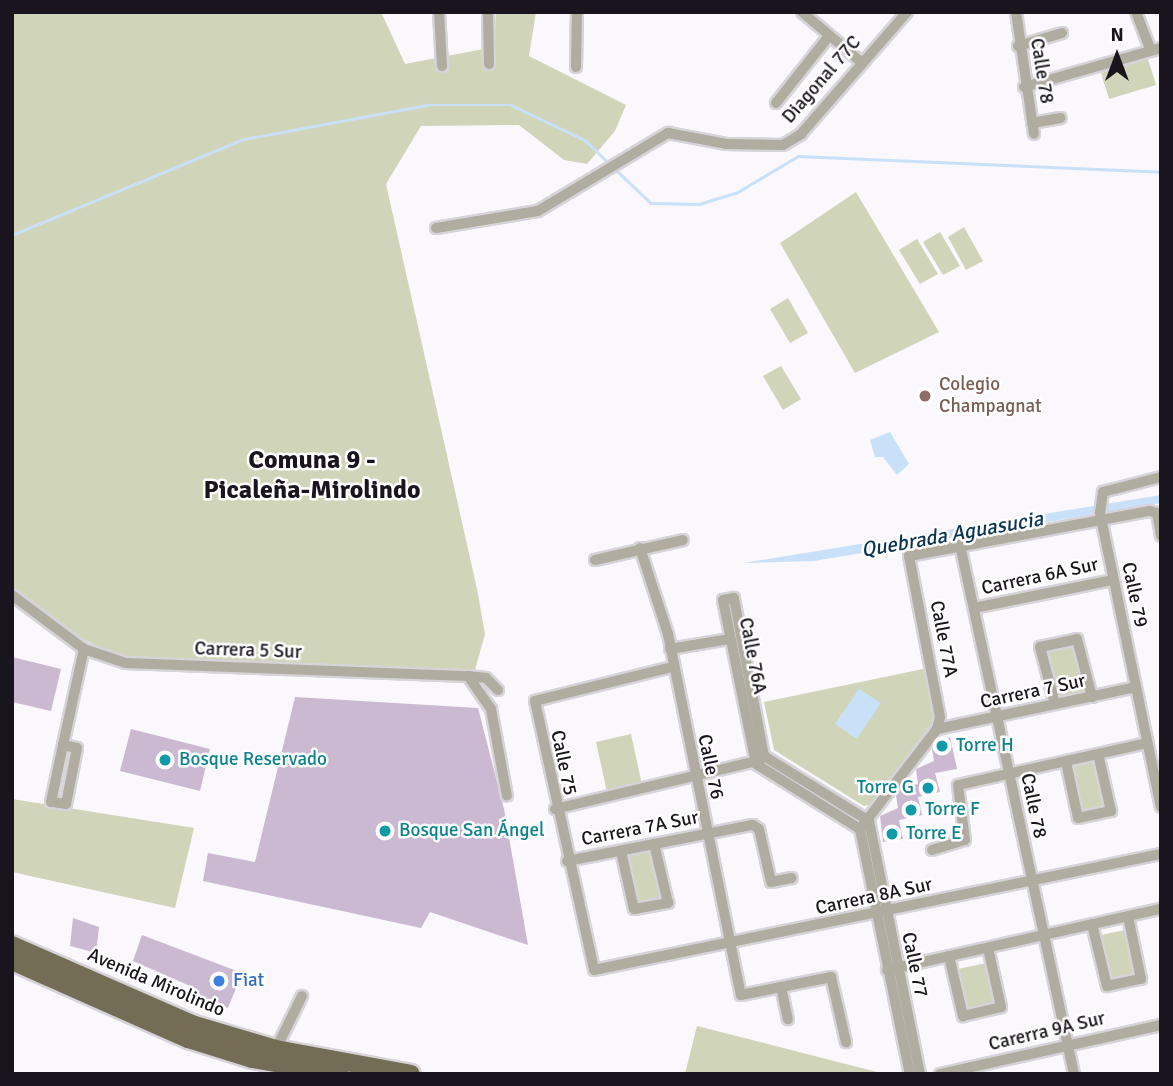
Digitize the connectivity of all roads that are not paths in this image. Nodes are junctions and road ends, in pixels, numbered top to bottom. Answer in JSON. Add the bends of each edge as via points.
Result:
{"nodes":[{"id":1,"x":439,"y":12,"type":"edge"},
{"id":2,"x":488,"y":12,"type":"edge"},
{"id":3,"x":577,"y":12,"type":"edge"},
{"id":4,"x":802,"y":12,"type":"edge"},
{"id":5,"x":907,"y":12,"type":"edge"},
{"id":6,"x":1016,"y":12,"type":"edge"},
{"id":7,"x":1136,"y":12,"type":"edge"},
{"id":8,"x":1062,"y":33,"type":"dead end"},
{"id":9,"x":829,"y":36,"type":"junction"},
{"id":10,"x":1018,"y":46,"type":"junction"},
{"id":11,"x":1155,"y":49,"type":"edge"},
{"id":12,"x":861,"y":62,"type":"junction"},
{"id":13,"x":489,"y":64,"type":"dead end"},
{"id":14,"x":442,"y":66,"type":"dead end"},
{"id":15,"x":576,"y":67,"type":"dead end"},
{"id":16,"x":1024,"y":87,"type":"junction"},
{"id":17,"x":776,"y":103,"type":"dead end"},
{"id":18,"x":1061,"y":118,"type":"dead end"},
{"id":19,"x":436,"y":228,"type":"dead end"},
{"id":20,"x":1161,"y":477,"type":"edge"},
{"id":21,"x":1100,"y":516,"type":"junction"},
{"id":22,"x":1161,"y":536,"type":"edge"},
{"id":23,"x":683,"y":540,"type":"dead end"},
{"id":24,"x":960,"y":545,"type":"junction"},
{"id":25,"x":640,"y":548,"type":"junction"},
{"id":26,"x":595,"y":560,"type":"dead end"},
{"id":27,"x":1114,"y":580,"type":"junction"},
{"id":28,"x":12,"y":595,"type":"edge"},
{"id":29,"x":974,"y":608,"type":"junction"},
{"id":30,"x":730,"y":639,"type":"junction"},
{"id":31,"x":84,"y":649,"type":"junction"},
{"id":32,"x":670,"y":649,"type":"junction"},
{"id":33,"x":740,"y":659,"type":"junction"},
{"id":34,"x":672,"y":667,"type":"junction"},
{"id":35,"x":468,"y":676,"type":"junction"},
{"id":36,"x":1136,"y":688,"type":"junction"},
{"id":37,"x":498,"y":690,"type":"dead end"},
{"id":38,"x":1091,"y":697,"type":"junction"},
{"id":39,"x":1055,"y":704,"type":"junction"},
{"id":40,"x":997,"y":718,"type":"junction"},
{"id":41,"x":937,"y":729,"type":"junction"},
{"id":42,"x":1147,"y":743,"type":"junction"},
{"id":43,"x":63,"y":745,"type":"junction"},
{"id":44,"x":1098,"y":754,"type":"junction"},
{"id":45,"x":760,"y":760,"type":"junction"},
{"id":46,"x":1066,"y":762,"type":"junction"},
{"id":47,"x":1009,"y":774,"type":"junction"},
{"id":48,"x":695,"y":778,"type":"junction"},
{"id":49,"x":507,"y":796,"type":"dead end"},
{"id":50,"x":1161,"y":807,"type":"edge"},
{"id":51,"x":555,"y":809,"type":"junction"},
{"id":52,"x":869,"y":821,"type":"junction"},
{"id":53,"x":860,"y":829,"type":"junction"},
{"id":54,"x":706,"y":834,"type":"junction"},
{"id":55,"x":654,"y":844,"type":"junction"},
{"id":56,"x":932,"y":850,"type":"dead end"},
{"id":57,"x":621,"y":851,"type":"junction"},
{"id":58,"x":1161,"y":854,"type":"edge"},
{"id":59,"x":566,"y":861,"type":"junction"},
{"id":60,"x":792,"y":878,"type":"dead end"},
{"id":61,"x":1031,"y":881,"type":"junction"},
{"id":62,"x":1161,"y":909,"type":"edge"},
{"id":63,"x":880,"y":913,"type":"junction"},
{"id":64,"x":1128,"y":916,"type":"junction"},
{"id":65,"x":1092,"y":924,"type":"junction"},
{"id":66,"x":1042,"y":935,"type":"junction"},
{"id":67,"x":12,"y":945,"type":"edge"},
{"id":68,"x":730,"y":946,"type":"junction"},
{"id":69,"x":988,"y":948,"type":"junction"},
{"id":70,"x":949,"y":956,"type":"junction"},
{"id":71,"x":12,"y":961,"type":"edge"},
{"id":72,"x":892,"y":969,"type":"junction"},
{"id":73,"x":594,"y":970,"type":"joint"},
{"id":74,"x":781,"y":988,"type":"junction"},
{"id":75,"x":302,"y":996,"type":"dead end"},
{"id":76,"x":788,"y":1019,"type":"dead end"},
{"id":77,"x":1161,"y":1025,"type":"edge"},
{"id":78,"x":846,"y":1042,"type":"dead end"},
{"id":79,"x":1067,"y":1045,"type":"junction"},
{"id":80,"x":276,"y":1049,"type":"junction"},
{"id":81,"x":340,"y":1074,"type":"edge"},
{"id":82,"x":411,"y":1074,"type":"edge"},
{"id":83,"x":910,"y":1074,"type":"edge"},
{"id":84,"x":920,"y":1074,"type":"edge"},
{"id":85,"x":940,"y":1074,"type":"edge"},
{"id":86,"x":1074,"y":1074,"type":"edge"}],
"edges":[{"from":1,"to":14,"type":"street"},
{"from":2,"to":13,"type":"street"},
{"from":3,"to":15,"type":"street"},
{"from":4,"to":9,"type":"street"},
{"from":5,"to":12,"type":"street","name":"Diagonal 77C"},
{"from":6,"to":10,"type":"street","name":"Calle 78"},
{"from":7,"to":11,"type":"street"},
{"from":8,"to":10,"type":"street"},
{"from":9,"to":12,"type":"street"},
{"from":9,"to":17,"type":"street"},
{"from":10,"to":16,"type":"street","name":"Calle 78"},
{"from":11,"to":16,"type":"street"},
{"from":12,"to":19,"type":"street","name":"Diagonal 77C","via":[[792,141],[726,144],[668,133],[538,211]]},
{"from":16,"to":18,"type":"street","name":"Calle 78","via":[[1033,129]]},
{"from":20,"to":21,"type":"street","name":"Calle 79","via":[[1116,485],[1101,500]]},
{"from":21,"to":22,"type":"street","via":[[1157,513]]},
{"from":21,"to":24,"type":"street"},
{"from":21,"to":27,"type":"street","name":"Calle 79"},
{"from":23,"to":25,"type":"street"},
{"from":24,"to":29,"type":"street","name":"Calle 78"},
{"from":24,"to":41,"type":"street","name":"Calle 77A","via":[[909,556],[940,717]]},
{"from":25,"to":26,"type":"street"},
{"from":25,"to":32,"type":"street","name":"Calle 76"},
{"from":27,"to":29,"type":"street","name":"Carrera 6A Sur"},
{"from":27,"to":36,"type":"street","name":"Calle 79"},
{"from":28,"to":31,"type":"street","name":"Carrera 5 Sur"},
{"from":29,"to":40,"type":"street","name":"Calle 78"},
{"from":30,"to":32,"type":"street"},
{"from":30,"to":33,"type":"street","name":"Calle 76A"},
{"from":30,"to":33,"type":"street","name":"Calle 76A","via":[[723,600],[734,598]]},
{"from":31,"to":35,"type":"street","name":"Carrera 5 Sur","via":[[126,663]]},
{"from":31,"to":43,"type":"street"},
{"from":32,"to":34,"type":"street","name":"Calle 76"},
{"from":33,"to":45,"type":"street","name":"Calle 76A"},
{"from":34,"to":48,"type":"street","name":"Calle 76"},
{"from":34,"to":51,"type":"street","name":"Calle 75","via":[[535,701]]},
{"from":35,"to":37,"type":"street","name":"Carrera 5 Sur","via":[[486,678]]},
{"from":35,"to":49,"type":"street","via":[[491,709]]},
{"from":36,"to":38,"type":"street","name":"Carrera 7 Sur"},
{"from":36,"to":42,"type":"street","name":"Calle 79"},
{"from":38,"to":39,"type":"street","name":"Carrera 7 Sur"},
{"from":38,"to":39,"type":"street","via":[[1077,639],[1040,647]]},
{"from":39,"to":40,"type":"street","name":"Carrera 7 Sur"},
{"from":40,"to":41,"type":"street","name":"Carrera 7 Sur"},
{"from":40,"to":47,"type":"street","name":"Calle 78"},
{"from":41,"to":52,"type":"street"},
{"from":42,"to":44,"type":"street"},
{"from":42,"to":50,"type":"street","name":"Calle 79"},
{"from":43,"to":43,"type":"street","via":[[77,748],[66,804],[51,802]]},
{"from":44,"to":46,"type":"street"},
{"from":44,"to":46,"type":"street","via":[[1111,811],[1078,818]]},
{"from":45,"to":48,"type":"street","name":"Carrera 7A Sur"},
{"from":45,"to":52,"type":"street"},
{"from":45,"to":53,"type":"street"},
{"from":46,"to":47,"type":"street"},
{"from":47,"to":56,"type":"street","via":[[957,785],[965,840]]},
{"from":47,"to":61,"type":"street","name":"Calle 78"},
{"from":48,"to":51,"type":"street","name":"Carrera 7A Sur"},
{"from":48,"to":54,"type":"street","name":"Calle 76"},
{"from":51,"to":59,"type":"street","name":"Calle 75"},
{"from":52,"to":53,"type":"street"},
{"from":52,"to":63,"type":"street","name":"Calle 77"},
{"from":53,"to":63,"type":"street","name":"Calle 77"},
{"from":54,"to":55,"type":"street","name":"Carrera 7A Sur"},
{"from":54,"to":60,"type":"street","name":"Carrera 7A Sur","via":[[753,825],[759,829],[771,882]]},
{"from":54,"to":68,"type":"street","name":"Calle 76"},
{"from":55,"to":57,"type":"street","name":"Carrera 7A Sur"},
{"from":55,"to":57,"type":"street","via":[[668,903],[634,909]]},
{"from":57,"to":59,"type":"street","name":"Carrera 7A Sur"},
{"from":58,"to":61,"type":"street","name":"Carrera 8A Sur"},
{"from":59,"to":73,"type":"street","name":"Calle 75"},
{"from":61,"to":63,"type":"street","name":"Carrera 8A Sur"},
{"from":61,"to":66,"type":"street","name":"Calle 78"},
{"from":62,"to":64,"type":"street"},
{"from":63,"to":68,"type":"street","name":"Carrera 8A Sur"},
{"from":63,"to":72,"type":"street","name":"Calle 77"},
{"from":64,"to":65,"type":"street"},
{"from":64,"to":65,"type":"street","via":[[1141,979],[1107,986]]},
{"from":65,"to":66,"type":"street"},
{"from":66,"to":69,"type":"street"},
{"from":66,"to":79,"type":"street","name":"Calle 78"},
{"from":67,"to":80,"type":"main road","name":"Avenida Mirolindo","via":[[192,1024]]},
{"from":68,"to":73,"type":"street","name":"Carrera 8A Sur"},
{"from":68,"to":74,"type":"street","name":"Calle 76","via":[[741,996]]},
{"from":69,"to":70,"type":"street"},
{"from":69,"to":70,"type":"street","via":[[1001,1007],[963,1016]]},
{"from":70,"to":72,"type":"street"},
{"from":71,"to":81,"type":"main road","name":"Avenida Mirolindo","via":[[188,1039],[252,1059]]},
{"from":72,"to":83,"type":"street","name":"Calle 77"},
{"from":72,"to":84,"type":"street","name":"Calle 77"},
{"from":74,"to":76,"type":"street"},
{"from":74,"to":78,"type":"street","via":[[831,977]]},
{"from":75,"to":80,"type":"street"},
{"from":77,"to":79,"type":"street","name":"Carerra 9A Sur"},
{"from":79,"to":85,"type":"street","name":"Carerra 9A Sur"},
{"from":79,"to":86,"type":"street","name":"Calle 78"},
{"from":80,"to":82,"type":"main road","name":"Avenida Mirolindo"}]}
